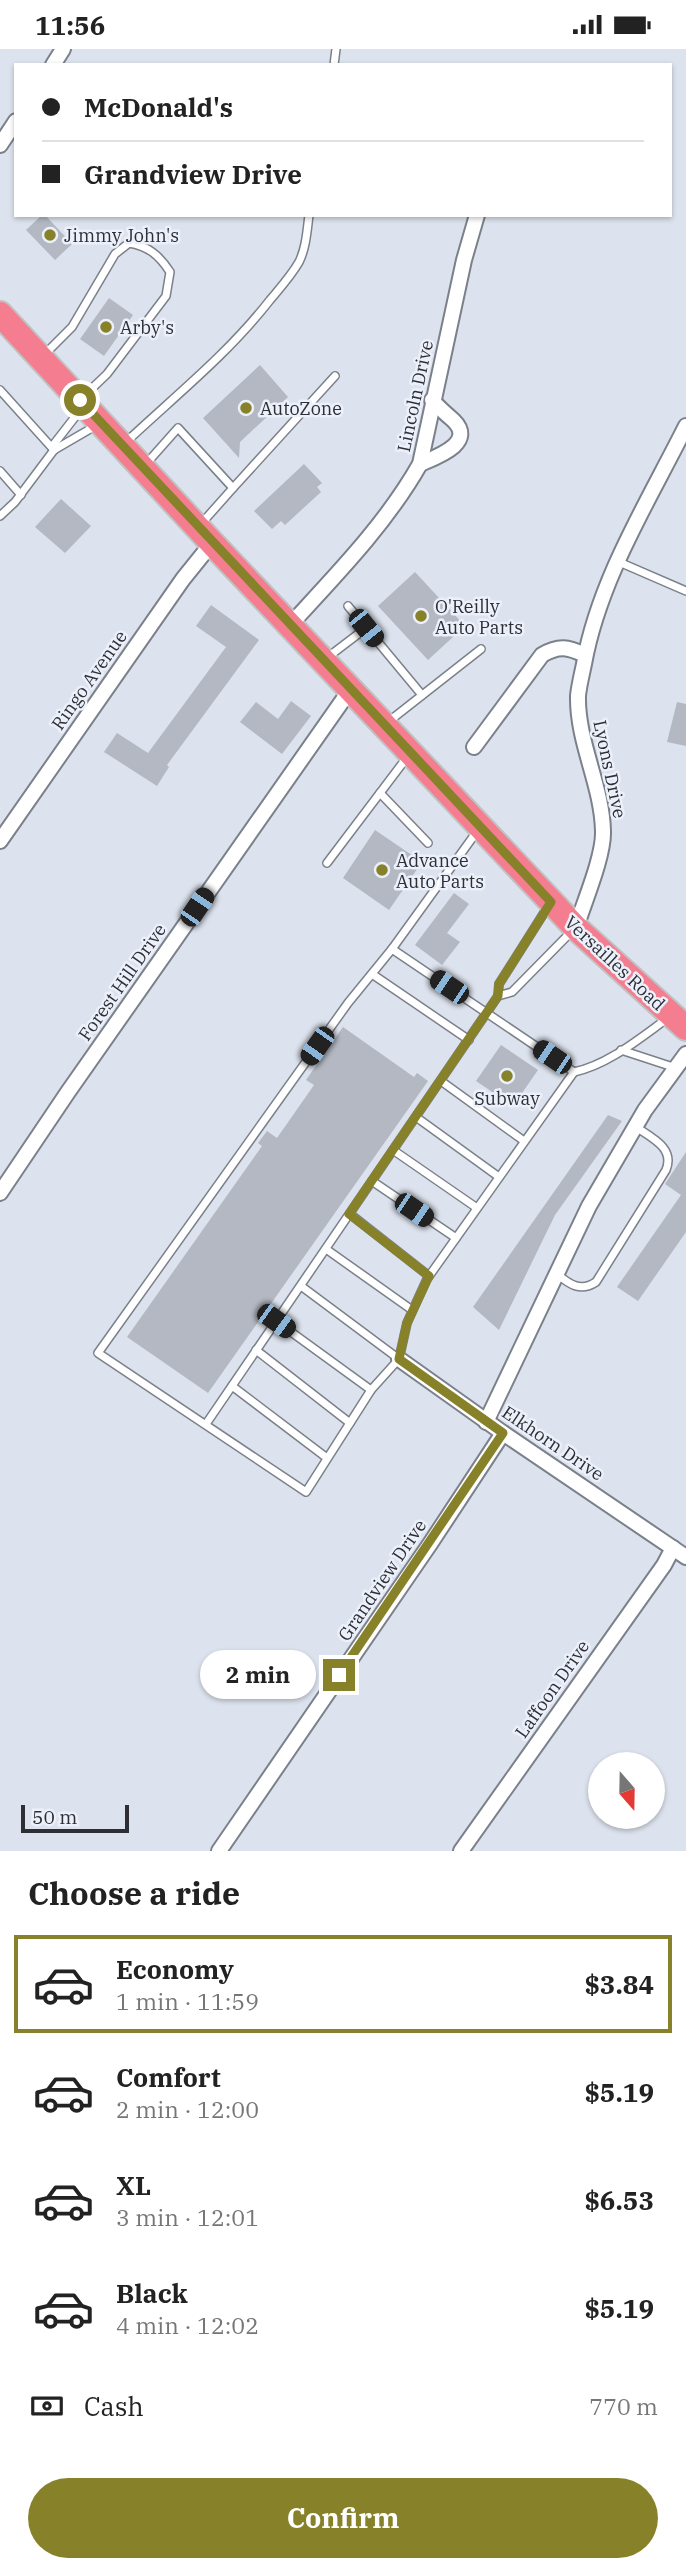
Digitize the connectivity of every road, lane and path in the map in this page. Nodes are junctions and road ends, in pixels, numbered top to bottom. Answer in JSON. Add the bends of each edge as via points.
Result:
{"nodes":[{"id":1,"x":14,"y":124,"type":"edge"},
{"id":2,"x":0,"y":145,"type":"edge"},
{"id":3,"x":309,"y":217,"type":"edge"},
{"id":4,"x":476,"y":217,"type":"edge"},
{"id":5,"x":0,"y":314,"type":"edge"},
{"id":6,"x":41,"y":358,"type":"junction"},
{"id":7,"x":335,"y":376,"type":"dead end"},
{"id":8,"x":0,"y":390,"type":"edge"},
{"id":9,"x":432,"y":400,"type":"junction"},
{"id":10,"x":83,"y":402,"type":"junction"},
{"id":11,"x":102,"y":423,"type":"junction"},
{"id":12,"x":686,"y":426,"type":"edge"},
{"id":13,"x":122,"y":445,"type":"junction"},
{"id":14,"x":54,"y":450,"type":"junction"},
{"id":15,"x":420,"y":464,"type":"junction"},
{"id":16,"x":143,"y":467,"type":"junction"},
{"id":17,"x":0,"y":471,"type":"edge"},
{"id":18,"x":233,"y":488,"type":"junction"},
{"id":19,"x":20,"y":495,"type":"junction"},
{"id":20,"x":0,"y":516,"type":"edge"},
{"id":21,"x":205,"y":535,"type":"junction"},
{"id":22,"x":619,"y":562,"type":"junction"},
{"id":23,"x":686,"y":591,"type":"edge"},
{"id":24,"x":348,"y":606,"type":"dead end"},
{"id":25,"x":290,"y":625,"type":"junction"},
{"id":26,"x":366,"y":628,"type":"junction"},
{"id":27,"x":481,"y":649,"type":"dead end"},
{"id":28,"x":586,"y":655,"type":"junction"},
{"id":29,"x":323,"y":660,"type":"junction"},
{"id":30,"x":351,"y":690,"type":"junction"},
{"id":31,"x":422,"y":695,"type":"junction"},
{"id":32,"x":384,"y":725,"type":"junction"},
{"id":33,"x":474,"y":747,"type":"dead end"},
{"id":34,"x":410,"y":753,"type":"junction"},
{"id":35,"x":380,"y":793,"type":"junction"},
{"id":36,"x":480,"y":827,"type":"junction"},
{"id":37,"x":0,"y":841,"type":"edge"},
{"id":38,"x":428,"y":843,"type":"dead end"},
{"id":39,"x":327,"y":863,"type":"dead end"},
{"id":40,"x":551,"y":902,"type":"junction"},
{"id":41,"x":576,"y":928,"type":"junction"},
{"id":42,"x":392,"y":949,"type":"junction"},
{"id":43,"x":372,"y":974,"type":"junction"},
{"id":44,"x":498,"y":996,"type":"junction"},
{"id":45,"x":487,"y":1013,"type":"junction"},
{"id":46,"x":679,"y":1022,"type":"edge"},
{"id":47,"x":469,"y":1040,"type":"junction"},
{"id":48,"x":621,"y":1050,"type":"junction"},
{"id":49,"x":686,"y":1054,"type":"edge"},
{"id":50,"x":676,"y":1068,"type":"junction"},
{"id":51,"x":574,"y":1072,"type":"junction"},
{"id":52,"x":440,"y":1081,"type":"junction"},
{"id":53,"x":416,"y":1117,"type":"junction"},
{"id":54,"x":635,"y":1127,"type":"junction"},
{"id":55,"x":524,"y":1141,"type":"junction"},
{"id":56,"x":393,"y":1150,"type":"junction"},
{"id":57,"x":499,"y":1177,"type":"junction"},
{"id":58,"x":372,"y":1181,"type":"junction"},
{"id":59,"x":0,"y":1193,"type":"edge"},
{"id":60,"x":477,"y":1208,"type":"junction"},
{"id":61,"x":349,"y":1214,"type":"junction"},
{"id":62,"x":456,"y":1238,"type":"junction"},
{"id":63,"x":326,"y":1249,"type":"junction"},
{"id":64,"x":557,"y":1273,"type":"junction"},
{"id":65,"x":429,"y":1276,"type":"junction"},
{"id":66,"x":301,"y":1286,"type":"junction"},
{"id":67,"x":412,"y":1310,"type":"junction"},
{"id":68,"x":276,"y":1321,"type":"junction"},
{"id":69,"x":256,"y":1350,"type":"junction"},
{"id":70,"x":399,"y":1359,"type":"junction"},
{"id":71,"x":232,"y":1386,"type":"junction"},
{"id":72,"x":371,"y":1390,"type":"junction"},
{"id":73,"x":486,"y":1422,"type":"junction"},
{"id":74,"x":350,"y":1423,"type":"junction"},
{"id":75,"x":206,"y":1424,"type":"junction"},
{"id":76,"x":503,"y":1433,"type":"junction"},
{"id":77,"x":327,"y":1458,"type":"junction"},
{"id":78,"x":674,"y":1548,"type":"junction"},
{"id":79,"x":686,"y":1557,"type":"edge"},
{"id":80,"x":219,"y":1851,"type":"edge"},
{"id":81,"x":461,"y":1851,"type":"edge"}],
"edges":[{"from":1,"to":2,"type":"street"},
{"from":3,"to":13,"type":"lane","via":[[300,261],[258,315],[205,371]]},
{"from":4,"to":9,"type":"street","name":"Lincoln Drive"},
{"from":5,"to":6,"type":"highway","name":"Versailles Road"},
{"from":6,"to":10,"type":"highway","name":"Versailles Road"},
{"from":6,"to":10,"type":"lane","via":[[72,327],[115,254],[129,243],[145,246],[162,259],[170,272],[166,296]]},
{"from":7,"to":18,"type":"lane"},
{"from":8,"to":14,"type":"lane"},
{"from":9,"to":15,"type":"street","name":"Lincoln Drive"},
{"from":9,"to":15,"type":"street","via":[[454,421],[460,438],[454,448]]},
{"from":10,"to":11,"type":"highway","name":"Versailles Road"},
{"from":10,"to":14,"type":"lane"},
{"from":11,"to":13,"type":"highway","name":"Versailles Road"},
{"from":11,"to":14,"type":"lane"},
{"from":12,"to":22,"type":"street","name":"Lyons Drive"},
{"from":13,"to":16,"type":"highway","name":"Versailles Road"},
{"from":14,"to":19,"type":"lane"},
{"from":15,"to":25,"type":"street","name":"Lincoln Drive","via":[[408,487]]},
{"from":16,"to":18,"type":"lane","via":[[178,428]]},
{"from":16,"to":21,"type":"highway","name":"Versailles Road"},
{"from":17,"to":19,"type":"lane"},
{"from":18,"to":21,"type":"lane"},
{"from":19,"to":20,"type":"lane"},
{"from":21,"to":25,"type":"highway","name":"Versailles Road"},
{"from":21,"to":37,"type":"street","name":"Ringo Avenue","via":[[183,579]]},
{"from":22,"to":23,"type":"lane"},
{"from":22,"to":28,"type":"street","name":"Lyons Drive","via":[[601,599]]},
{"from":24,"to":26,"type":"lane"},
{"from":25,"to":29,"type":"highway","name":"Versailles Road"},
{"from":26,"to":29,"type":"lane"},
{"from":26,"to":31,"type":"lane"},
{"from":27,"to":31,"type":"lane"},
{"from":28,"to":33,"type":"street","via":[[568,647],[555,647],[542,655]]},
{"from":28,"to":41,"type":"street","name":"Lyons Drive","via":[[578,695],[581,734],[604,833]]},
{"from":29,"to":30,"type":"highway","name":"Versailles Road"},
{"from":30,"to":32,"type":"highway","name":"Versailles Road"},
{"from":30,"to":59,"type":"street","name":"Forest Hill Drive"},
{"from":31,"to":32,"type":"lane"},
{"from":32,"to":34,"type":"highway","name":"Versailles Road"},
{"from":34,"to":35,"type":"lane"},
{"from":34,"to":36,"type":"highway","name":"Versailles Road"},
{"from":35,"to":38,"type":"lane"},
{"from":35,"to":39,"type":"lane"},
{"from":36,"to":40,"type":"highway","name":"Versailles Road"},
{"from":36,"to":42,"type":"lane"},
{"from":40,"to":41,"type":"highway","name":"Versailles Road"},
{"from":40,"to":44,"type":"lane","via":[[499,984]]},
{"from":41,"to":44,"type":"lane","via":[[512,992]]},
{"from":41,"to":46,"type":"highway","name":"Versailles Road"},
{"from":42,"to":43,"type":"lane"},
{"from":42,"to":45,"type":"lane"},
{"from":43,"to":47,"type":"lane"},
{"from":43,"to":75,"type":"lane","via":[[98,1353]]},
{"from":44,"to":45,"type":"lane"},
{"from":45,"to":47,"type":"lane"},
{"from":45,"to":51,"type":"lane"},
{"from":46,"to":48,"type":"lane"},
{"from":47,"to":52,"type":"lane"},
{"from":48,"to":50,"type":"lane"},
{"from":48,"to":51,"type":"lane"},
{"from":49,"to":50,"type":"street"},
{"from":50,"to":54,"type":"street"},
{"from":51,"to":55,"type":"lane"},
{"from":52,"to":53,"type":"lane"},
{"from":52,"to":55,"type":"lane"},
{"from":53,"to":56,"type":"lane"},
{"from":53,"to":57,"type":"lane"},
{"from":54,"to":64,"type":"street"},
{"from":54,"to":64,"type":"lane","via":[[666,1150],[666,1170],[596,1282],[589,1287],[571,1286]]},
{"from":55,"to":57,"type":"lane"},
{"from":56,"to":58,"type":"lane"},
{"from":56,"to":60,"type":"lane"},
{"from":57,"to":60,"type":"lane"},
{"from":58,"to":61,"type":"lane"},
{"from":58,"to":62,"type":"lane"},
{"from":60,"to":62,"type":"lane"},
{"from":61,"to":63,"type":"lane"},
{"from":61,"to":65,"type":"lane"},
{"from":62,"to":65,"type":"lane"},
{"from":63,"to":66,"type":"lane"},
{"from":63,"to":67,"type":"lane"},
{"from":64,"to":73,"type":"street"},
{"from":65,"to":67,"type":"lane"},
{"from":66,"to":68,"type":"lane"},
{"from":66,"to":70,"type":"lane"},
{"from":67,"to":70,"type":"lane"},
{"from":68,"to":69,"type":"lane"},
{"from":68,"to":72,"type":"lane"},
{"from":69,"to":71,"type":"lane"},
{"from":69,"to":74,"type":"lane"},
{"from":70,"to":72,"type":"lane"},
{"from":70,"to":73,"type":"street","name":"Elkhorn Drive"},
{"from":71,"to":75,"type":"lane"},
{"from":71,"to":77,"type":"lane"},
{"from":72,"to":74,"type":"lane"},
{"from":73,"to":76,"type":"street","name":"Elkhorn Drive"},
{"from":74,"to":77,"type":"lane"},
{"from":75,"to":77,"type":"lane","via":[[306,1492]]},
{"from":76,"to":78,"type":"street","name":"Elkhorn Drive"},
{"from":76,"to":80,"type":"street","name":"Grandview Drive"},
{"from":78,"to":79,"type":"street","name":"Elkhorn Drive"},
{"from":78,"to":81,"type":"street","name":"Laffoon Drive"}]}
